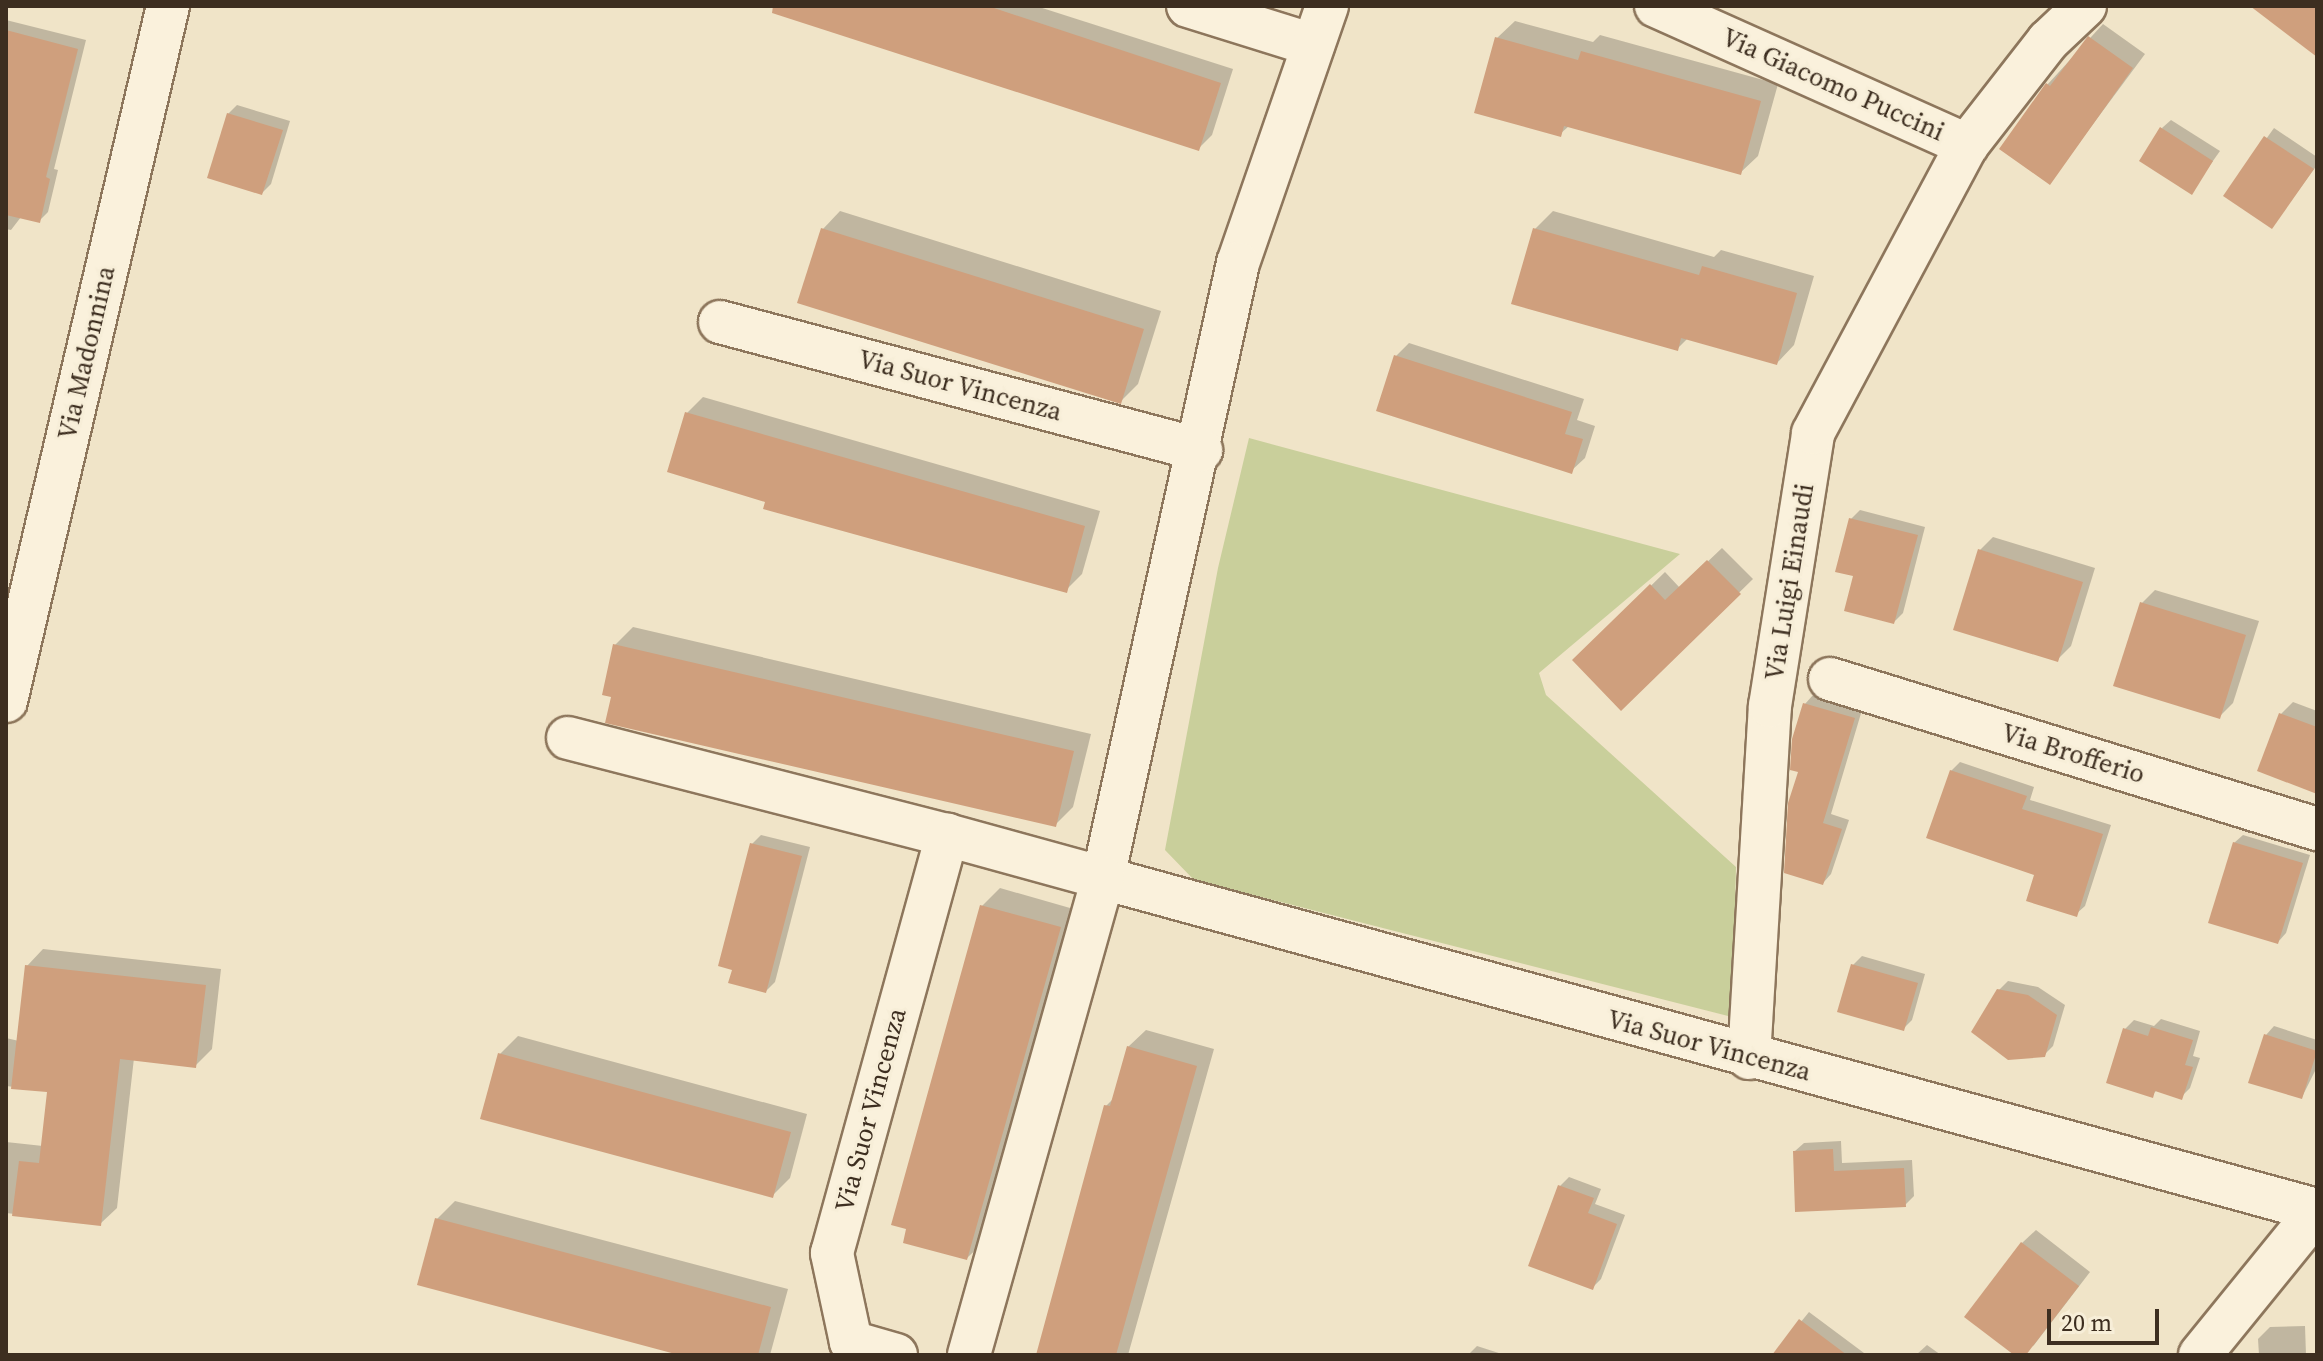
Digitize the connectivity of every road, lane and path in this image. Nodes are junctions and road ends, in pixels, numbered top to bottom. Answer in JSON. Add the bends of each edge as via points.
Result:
{"nodes":[{"id":1,"x":168,"y":6,"type":"edge"},
{"id":2,"x":1188,"y":6,"type":"edge"},
{"id":3,"x":1327,"y":6,"type":"edge"},
{"id":4,"x":1656,"y":6,"type":"edge"},
{"id":5,"x":2085,"y":6,"type":"edge"},
{"id":6,"x":1313,"y":45,"type":"junction"},
{"id":7,"x":1967,"y":145,"type":"junction"},
{"id":8,"x":720,"y":322,"type":"dead end"},
{"id":9,"x":1201,"y":450,"type":"junction"},
{"id":10,"x":1830,"y":679,"type":"dead end"},
{"id":11,"x":6,"y":701,"type":"edge"},
{"id":12,"x":568,"y":738,"type":"dead end"},
{"id":13,"x":2317,"y":829,"type":"edge"},
{"id":14,"x":947,"y":835,"type":"junction"},
{"id":15,"x":1103,"y":878,"type":"junction"},
{"id":16,"x":1749,"y":1058,"type":"junction"},
{"id":17,"x":2317,"y":1210,"type":"edge"},
{"id":18,"x":896,"y":1355,"type":"edge"},
{"id":19,"x":969,"y":1355,"type":"edge"},
{"id":20,"x":2200,"y":1355,"type":"edge"}],
"edges":[{"from":1,"to":11,"type":"street","name":"Via Madonnina"},
{"from":2,"to":6,"type":"street"},
{"from":3,"to":6,"type":"street"},
{"from":4,"to":7,"type":"street","name":"Via Giacomo Puccini"},
{"from":5,"to":7,"type":"street","name":"Via Luigi Einaudi","via":[[2048,41]]},
{"from":6,"to":9,"type":"street","via":[[1238,263]]},
{"from":7,"to":16,"type":"street","name":"Via Luigi Einaudi","via":[[1813,433],[1770,706]]},
{"from":8,"to":9,"type":"street","name":"Via Suor Vincenza"},
{"from":9,"to":15,"type":"street"},
{"from":10,"to":13,"type":"street","name":"Via Brofferio"},
{"from":12,"to":14,"type":"street","name":"Via Suor Vincenza"},
{"from":14,"to":15,"type":"street","name":"Via Suor Vincenza"},
{"from":14,"to":18,"type":"street","name":"Via Suor Vincenza","via":[[832,1253],[851,1342]]},
{"from":15,"to":16,"type":"street","name":"Via Suor Vincenza"},
{"from":15,"to":19,"type":"street"},
{"from":16,"to":17,"type":"street","name":"Via Suor Vincenza"},
{"from":17,"to":20,"type":"street"}]}
